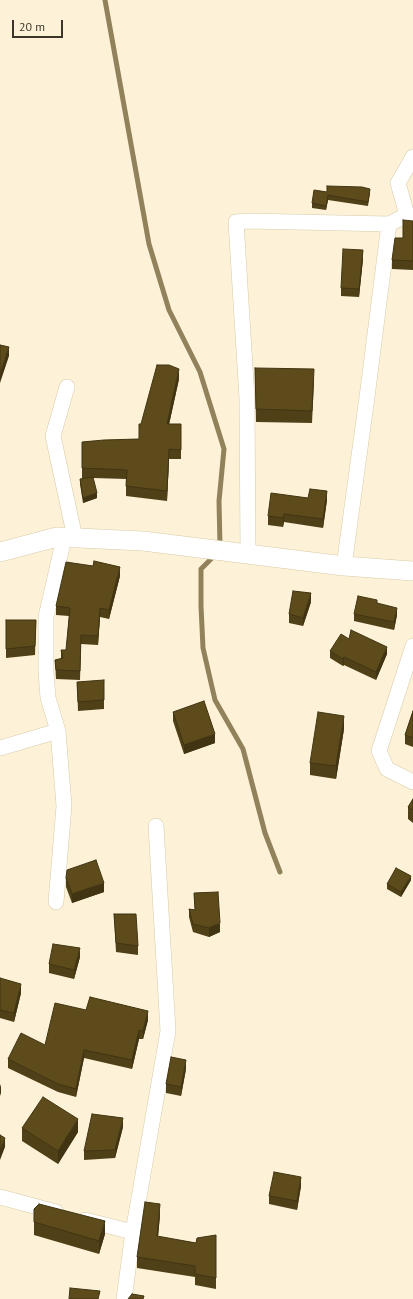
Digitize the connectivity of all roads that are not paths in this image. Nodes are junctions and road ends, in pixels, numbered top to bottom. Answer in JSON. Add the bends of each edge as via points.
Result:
{"nodes":[{"id":1,"x":413,"y":157,"type":"edge"},
{"id":2,"x":410,"y":215,"type":"edge"},
{"id":3,"x":389,"y":224,"type":"junction"},
{"id":4,"x":67,"y":387,"type":"dead end"},
{"id":5,"x":69,"y":538,"type":"junction"},
{"id":6,"x":0,"y":552,"type":"edge"},
{"id":7,"x":248,"y":554,"type":"junction"},
{"id":8,"x":344,"y":566,"type":"junction"},
{"id":9,"x":413,"y":571,"type":"edge"},
{"id":10,"x":413,"y":646,"type":"edge"},
{"id":11,"x":58,"y":731,"type":"junction"},
{"id":12,"x":0,"y":748,"type":"edge"},
{"id":13,"x":413,"y":782,"type":"edge"},
{"id":14,"x":156,"y":826,"type":"dead end"},
{"id":15,"x":56,"y":902,"type":"dead end"},
{"id":16,"x":0,"y":1197,"type":"edge"},
{"id":17,"x":132,"y":1232,"type":"junction"},
{"id":18,"x":124,"y":1299,"type":"edge"}],
"edges":[{"from":1,"to":2,"type":"street","via":[[398,183]]},
{"from":2,"to":3,"type":"street"},
{"from":3,"to":7,"type":"street","via":[[236,222],[247,399]]},
{"from":3,"to":8,"type":"street"},
{"from":4,"to":5,"type":"street","via":[[53,436]]},
{"from":5,"to":6,"type":"street","via":[[57,537]]},
{"from":5,"to":7,"type":"street","via":[[143,542]]},
{"from":5,"to":11,"type":"street","via":[[46,617],[48,698]]},
{"from":7,"to":8,"type":"street"},
{"from":8,"to":9,"type":"street"},
{"from":10,"to":13,"type":"street","via":[[379,751],[387,769]]},
{"from":11,"to":12,"type":"street"},
{"from":11,"to":15,"type":"street","via":[[64,806]]},
{"from":14,"to":17,"type":"street","via":[[168,1031]]},
{"from":16,"to":17,"type":"street"},
{"from":17,"to":18,"type":"street"}]}
